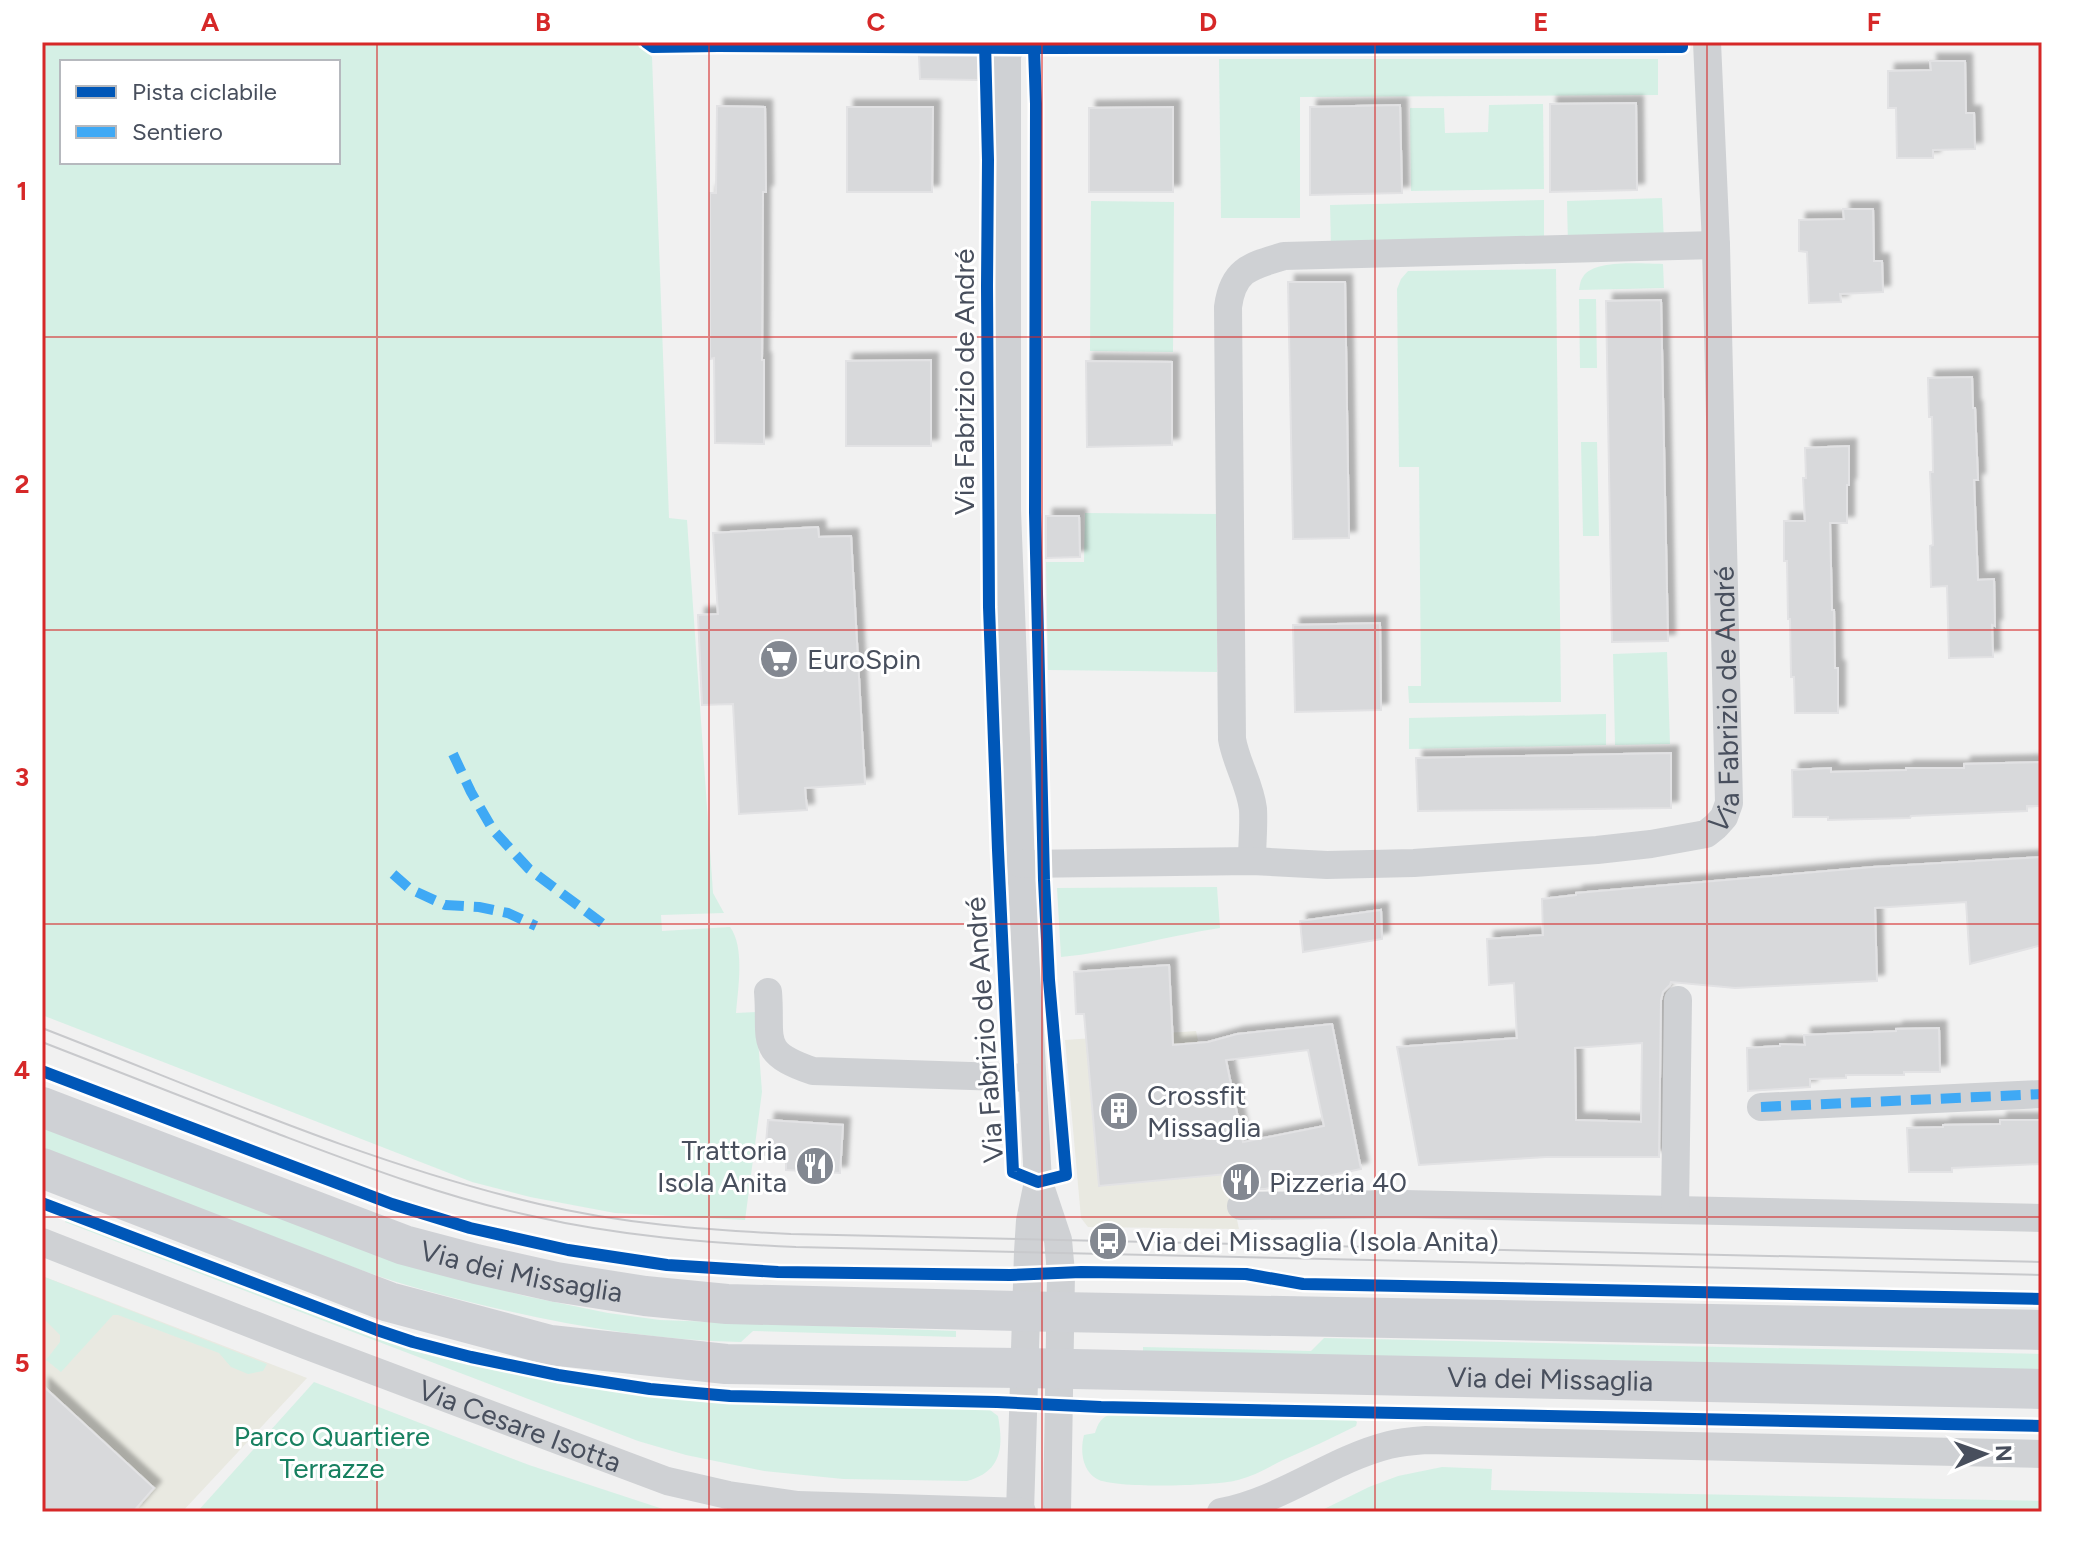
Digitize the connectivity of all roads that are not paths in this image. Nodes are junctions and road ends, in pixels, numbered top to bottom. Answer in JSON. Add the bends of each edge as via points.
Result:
{"nodes":[{"id":1,"x":1013,"y":42,"type":"edge"},
{"id":2,"x":1707,"y":42,"type":"edge"},
{"id":3,"x":1716,"y":245,"type":"junction"},
{"id":4,"x":1252,"y":861,"type":"junction"},
{"id":5,"x":1021,"y":864,"type":"junction"},
{"id":6,"x":768,"y":992,"type":"dead end"},
{"id":7,"x":1678,"y":1000,"type":"dead end"},
{"id":8,"x":1032,"y":1078,"type":"junction"},
{"id":9,"x":2042,"y":1094,"type":"edge"},
{"id":10,"x":42,"y":1107,"type":"edge"},
{"id":11,"x":1761,"y":1107,"type":"dead end"},
{"id":12,"x":42,"y":1168,"type":"edge"},
{"id":13,"x":1241,"y":1206,"type":"dead end"},
{"id":14,"x":1675,"y":1210,"type":"junction"},
{"id":15,"x":2042,"y":1218,"type":"edge"},
{"id":16,"x":42,"y":1242,"type":"edge"},
{"id":17,"x":1043,"y":1312,"type":"junction"},
{"id":18,"x":2042,"y":1330,"type":"edge"},
{"id":19,"x":1042,"y":1368,"type":"junction"},
{"id":20,"x":2042,"y":1389,"type":"edge"},
{"id":21,"x":2042,"y":1454,"type":"edge"},
{"id":22,"x":1004,"y":1512,"type":"edge"},
{"id":23,"x":1021,"y":1512,"type":"edge"},
{"id":24,"x":1057,"y":1512,"type":"edge"},
{"id":25,"x":1221,"y":1512,"type":"edge"}],
"edges":[{"from":1,"to":5,"type":"street","name":"Via Fabrizio de André","via":[[1007,55],[1007,511]]},
{"from":2,"to":3,"type":"street","name":"Via Fabrizio de André"},
{"from":3,"to":4,"type":"street","name":"Via Fabrizio de André","via":[[1729,803],[1724,817],[1706,834],[1597,850],[1414,863]]},
{"from":3,"to":4,"type":"street","via":[[1284,256],[1242,272],[1230,290],[1228,307],[1232,739],[1253,807]]},
{"from":4,"to":5,"type":"street","name":"Via Fabrizio de André"},
{"from":5,"to":8,"type":"street","name":"Via Fabrizio de André"},
{"from":6,"to":8,"type":"street","via":[[769,1040],[779,1055],[813,1071]]},
{"from":7,"to":14,"type":"street"},
{"from":8,"to":17,"type":"street","name":"Via Fabrizio de André","via":[[1038,1182],[1058,1240],[1061,1273]]},
{"from":9,"to":11,"type":"street"},
{"from":10,"to":17,"type":"main road","name":"Via dei Missaglia","via":[[404,1245],[556,1282],[727,1304]]},
{"from":12,"to":19,"type":"main road","name":"Via dei Missaglia","via":[[389,1302],[550,1345],[726,1364]]},
{"from":13,"to":14,"type":"street"},
{"from":14,"to":15,"type":"street"},
{"from":16,"to":22,"type":"street","name":"Via Cesare Isotta","via":[[667,1481],[798,1505]]},
{"from":17,"to":18,"type":"main road","name":"Via dei Missaglia"},
{"from":17,"to":19,"type":"street"},
{"from":19,"to":20,"type":"main road","name":"Via dei Missaglia"},
{"from":19,"to":23,"type":"street"},
{"from":19,"to":24,"type":"street"},
{"from":21,"to":25,"type":"street","via":[[1426,1440],[1370,1451],[1262,1500]]},
{"from":22,"to":23,"type":"street","name":"Via Cesare Isotta"}]}
